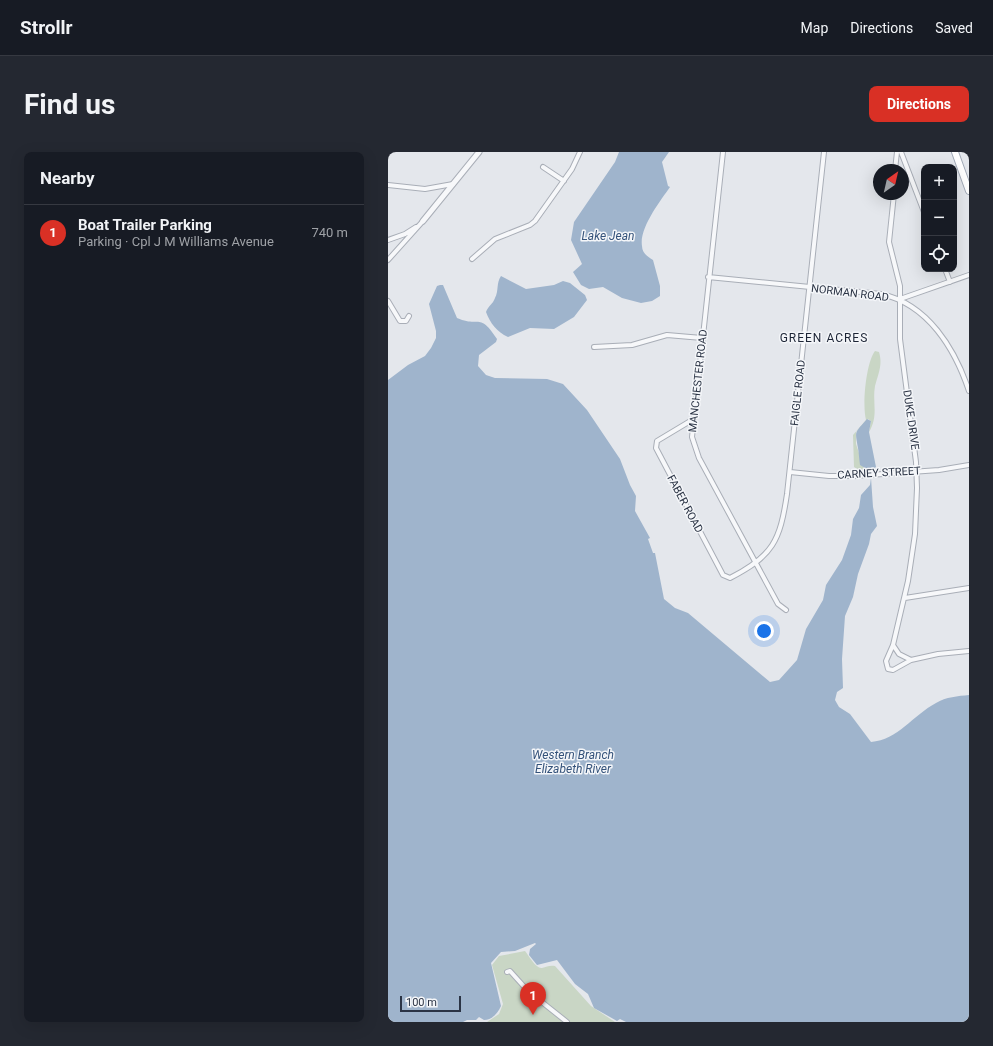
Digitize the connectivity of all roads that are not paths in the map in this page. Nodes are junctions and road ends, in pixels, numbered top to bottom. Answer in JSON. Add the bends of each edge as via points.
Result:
{"nodes":[{"id":1,"x":479,"y":152,"type":"edge"},
{"id":2,"x":580,"y":152,"type":"edge"},
{"id":3,"x":723,"y":152,"type":"edge"},
{"id":4,"x":824,"y":152,"type":"edge"},
{"id":5,"x":897,"y":152,"type":"edge"},
{"id":6,"x":901,"y":152,"type":"edge"},
{"id":7,"x":955,"y":152,"type":"edge"},
{"id":8,"x":896,"y":164,"type":"edge"},
{"id":9,"x":543,"y":167,"type":"dead end"},
{"id":10,"x":564,"y":181,"type":"junction"},
{"id":11,"x":388,"y":184,"type":"edge"},
{"id":12,"x":453,"y":184,"type":"junction"},
{"id":13,"x":969,"y":191,"type":"edge"},
{"id":14,"x":893,"y":200,"type":"edge"},
{"id":15,"x":921,"y":204,"type":"edge"},
{"id":16,"x":422,"y":221,"type":"junction"},
{"id":17,"x":388,"y":240,"type":"edge"},
{"id":18,"x":472,"y":259,"type":"dead end"},
{"id":19,"x":388,"y":260,"type":"edge"},
{"id":20,"x":946,"y":272,"type":"edge"},
{"id":21,"x":969,"y":275,"type":"edge"},
{"id":22,"x":708,"y":277,"type":"junction"},
{"id":23,"x":950,"y":282,"type":"junction"},
{"id":24,"x":809,"y":288,"type":"junction"},
{"id":25,"x":388,"y":301,"type":"edge"},
{"id":26,"x":900,"y":301,"type":"junction"},
{"id":27,"x":409,"y":316,"type":"dead end"},
{"id":28,"x":702,"y":338,"type":"junction"},
{"id":29,"x":594,"y":347,"type":"dead end"},
{"id":30,"x":969,"y":390,"type":"edge"},
{"id":31,"x":692,"y":420,"type":"junction"},
{"id":32,"x":969,"y":465,"type":"edge"},
{"id":33,"x":917,"y":471,"type":"junction"},
{"id":34,"x":790,"y":472,"type":"junction"},
{"id":35,"x":755,"y":563,"type":"junction"},
{"id":36,"x":723,"y":575,"type":"joint"},
{"id":37,"x":969,"y":588,"type":"edge"},
{"id":38,"x":905,"y":598,"type":"junction"},
{"id":39,"x":786,"y":610,"type":"dead end"},
{"id":40,"x":893,"y":645,"type":"junction"},
{"id":41,"x":969,"y":651,"type":"edge"},
{"id":42,"x":911,"y":660,"type":"junction"},
{"id":43,"x":507,"y":972,"type":"dead end"},
{"id":44,"x":567,"y":1022,"type":"edge"}],
"edges":[{"from":1,"to":12,"type":"street"},
{"from":2,"to":10,"type":"street"},
{"from":3,"to":22,"type":"street","name":"MANCHESTER ROAD"},
{"from":4,"to":24,"type":"street","name":"FAIGLE ROAD"},
{"from":5,"to":8,"type":"street"},
{"from":6,"to":15,"type":"street"},
{"from":7,"to":13,"type":"main road"},
{"from":9,"to":10,"type":"street"},
{"from":10,"to":18,"type":"street","via":[[536,221],[495,239]]},
{"from":11,"to":12,"type":"street","via":[[425,189]]},
{"from":12,"to":16,"type":"street"},
{"from":14,"to":26,"type":"street","name":"DUKE DRIVE","via":[[889,242],[900,286]]},
{"from":16,"to":17,"type":"street","via":[[405,234]]},
{"from":16,"to":19,"type":"street"},
{"from":20,"to":23,"type":"street"},
{"from":21,"to":23,"type":"street"},
{"from":22,"to":24,"type":"street","name":"NORMAN ROAD"},
{"from":22,"to":28,"type":"street","name":"MANCHESTER ROAD"},
{"from":23,"to":26,"type":"street"},
{"from":24,"to":26,"type":"street","name":"NORMAN ROAD","via":[[881,294]]},
{"from":24,"to":34,"type":"street","name":"FAIGLE ROAD"},
{"from":25,"to":27,"type":"street","via":[[400,321],[406,321]]},
{"from":26,"to":30,"type":"street","name":"NORMAN ROAD","via":[[927,319],[938,331],[954,356]]},
{"from":26,"to":33,"type":"street","name":"DUKE DRIVE","via":[[902,357]]},
{"from":28,"to":29,"type":"street","via":[[667,335],[632,346]]},
{"from":28,"to":31,"type":"street","name":"MANCHESTER ROAD"},
{"from":31,"to":35,"type":"street","name":"MANCHESTER ROAD","via":[[694,448]]},
{"from":31,"to":36,"type":"street","name":"FABER ROAD","via":[[657,441],[656,449]]},
{"from":32,"to":33,"type":"street","name":"CARNEY STREET"},
{"from":33,"to":34,"type":"street","name":"CARNEY STREET","via":[[843,476]]},
{"from":33,"to":38,"type":"street","name":"DUKE DRIVE","via":[[915,534]]},
{"from":34,"to":35,"type":"street","name":"FAIGLE ROAD","via":[[782,528],[770,548]]},
{"from":35,"to":36,"type":"street","name":"FAIGLE ROAD","via":[[730,578]]},
{"from":35,"to":39,"type":"street","name":"MANCHESTER ROAD","via":[[778,604]]},
{"from":37,"to":38,"type":"street"},
{"from":38,"to":40,"type":"street","name":"DUKE DRIVE"},
{"from":40,"to":42,"type":"street","via":[[899,654]]},
{"from":40,"to":42,"type":"street","name":"DUKE DRIVE","via":[[886,661],[888,669],[899,668]]},
{"from":41,"to":42,"type":"street","name":"DUKE DRIVE"},
{"from":43,"to":44,"type":"street"}]}
